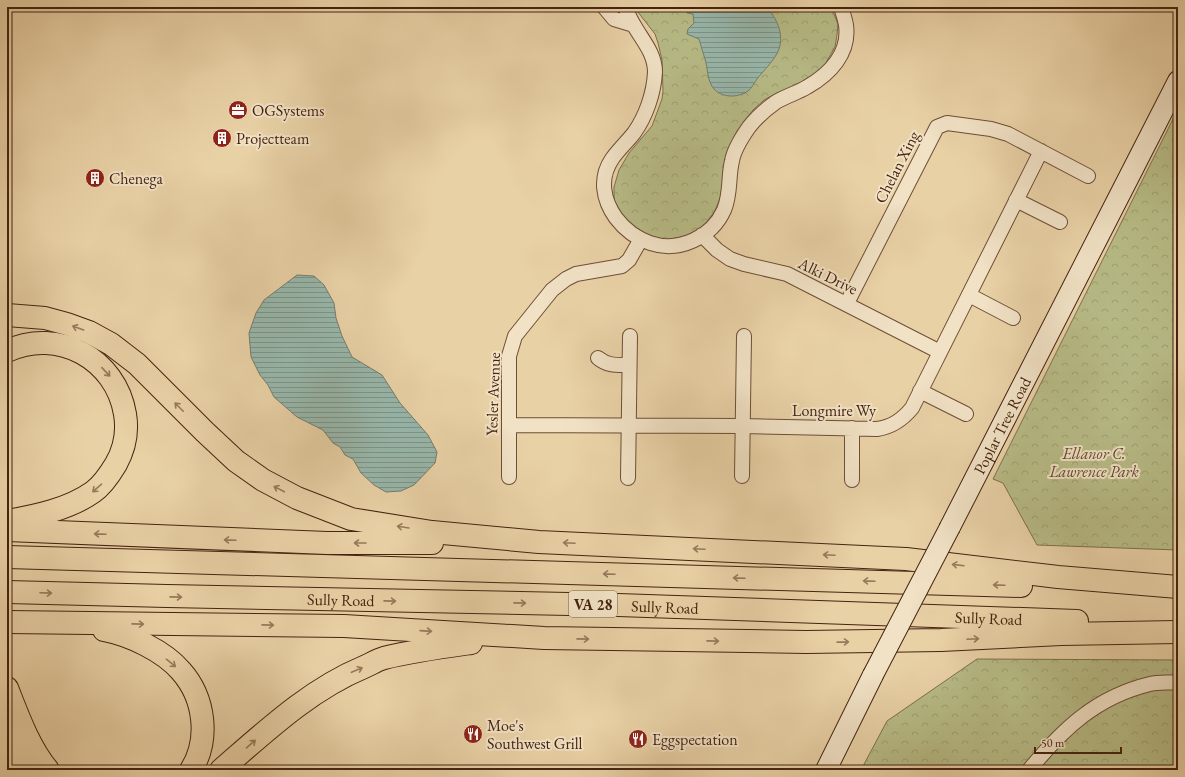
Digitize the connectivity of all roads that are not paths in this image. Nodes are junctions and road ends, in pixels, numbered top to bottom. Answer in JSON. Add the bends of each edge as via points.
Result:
{"nodes":[{"id":1,"x":604,"y":7,"type":"edge"},
{"id":2,"x":625,"y":7,"type":"edge"},
{"id":3,"x":841,"y":7,"type":"edge"},
{"id":4,"x":634,"y":25,"type":"junction"},
{"id":5,"x":1178,"y":81,"type":"edge"},
{"id":6,"x":1041,"y":151,"type":"junction"},
{"id":7,"x":1088,"y":176,"type":"dead end"},
{"id":8,"x":1016,"y":200,"type":"junction"},
{"id":9,"x":1060,"y":222,"type":"dead end"},
{"id":10,"x":702,"y":235,"type":"junction"},
{"id":11,"x":641,"y":239,"type":"junction"},
{"id":12,"x":969,"y":295,"type":"junction"},
{"id":13,"x":846,"y":303,"type":"junction"},
{"id":14,"x":7,"y":314,"type":"edge"},
{"id":15,"x":1013,"y":318,"type":"dead end"},
{"id":16,"x":630,"y":336,"type":"dead end"},
{"id":17,"x":744,"y":336,"type":"dead end"},
{"id":18,"x":7,"y":351,"type":"edge"},
{"id":19,"x":940,"y":352,"type":"junction"},
{"id":20,"x":598,"y":358,"type":"dead end"},
{"id":21,"x":629,"y":365,"type":"junction"},
{"id":22,"x":920,"y":391,"type":"junction"},
{"id":23,"x":966,"y":414,"type":"dead end"},
{"id":24,"x":509,"y":425,"type":"junction"},
{"id":25,"x":628,"y":426,"type":"junction"},
{"id":26,"x":742,"y":426,"type":"junction"},
{"id":27,"x":852,"y":428,"type":"junction"},
{"id":28,"x":742,"y":476,"type":"dead end"},
{"id":29,"x":508,"y":477,"type":"dead end"},
{"id":30,"x":628,"y":478,"type":"dead end"},
{"id":31,"x":852,"y":480,"type":"dead end"},
{"id":32,"x":7,"y":521,"type":"edge"},
{"id":33,"x":7,"y":530,"type":"edge"},
{"id":34,"x":539,"y":542,"type":"junction"},
{"id":35,"x":7,"y":557,"type":"edge"},
{"id":36,"x":1178,"y":589,"type":"edge"},
{"id":37,"x":7,"y":592,"type":"edge"},
{"id":38,"x":7,"y":622,"type":"edge"},
{"id":39,"x":43,"y":623,"type":"junction"},
{"id":40,"x":1178,"y":624,"type":"edge"},
{"id":41,"x":1178,"y":632,"type":"edge"},
{"id":42,"x":544,"y":638,"type":"junction"},
{"id":43,"x":1178,"y":682,"type":"edge"},
{"id":44,"x":7,"y":688,"type":"edge"},
{"id":45,"x":7,"y":708,"type":"edge"},
{"id":46,"x":23,"y":770,"type":"edge"},
{"id":47,"x":48,"y":770,"type":"edge"},
{"id":48,"x":191,"y":770,"type":"edge"},
{"id":49,"x":221,"y":770,"type":"edge"},
{"id":50,"x":826,"y":770,"type":"edge"},
{"id":51,"x":1029,"y":770,"type":"edge"}],
"edges":[{"from":1,"to":4,"type":"street","via":[[614,18]]},
{"from":2,"to":4,"type":"street"},
{"from":3,"to":10,"type":"street","via":[[846,25],[846,42],[838,63],[807,88],[776,102],[750,126],[739,142],[732,160],[723,211],[715,224]]},
{"from":4,"to":11,"type":"street","via":[[650,49],[655,70],[652,96],[635,132],[611,160],[604,184],[604,198],[622,226]]},
{"from":5,"to":50,"type":"main road","name":"Poplar Tree Road","bridge":true},
{"from":6,"to":7,"type":"street","name":"Chelan Xing"},
{"from":6,"to":8,"type":"street","name":"Longmire Wy"},
{"from":6,"to":13,"type":"street","name":"Chelan Xing","via":[[1008,134],[991,129],[947,123],[937,127]]},
{"from":8,"to":9,"type":"street"},
{"from":8,"to":12,"type":"street","name":"Longmire Wy"},
{"from":10,"to":11,"type":"street","via":[[693,241],[668,246],[652,244]]},
{"from":10,"to":13,"type":"street","name":"Alki Drive","via":[[730,259],[787,274]]},
{"from":11,"to":24,"type":"street","name":"Yesler Avenue","via":[[631,257],[622,266],[576,274],[566,279],[552,290],[515,336],[509,356]]},
{"from":12,"to":15,"type":"street"},
{"from":12,"to":19,"type":"street","name":"Longmire Wy"},
{"from":13,"to":19,"type":"street","name":"Alki Drive"},
{"from":34,"to":14,"type":"main road","one_way":true,"via":[[432,532],[351,519],[297,498],[262,480],[236,461],[137,364],[111,344],[67,324],[45,318]]},
{"from":16,"to":21,"type":"street"},
{"from":17,"to":26,"type":"street"},
{"from":18,"to":32,"type":"main road","one_way":true,"via":[[42,343],[60,344],[84,354],[101,368],[116,386],[124,409],[126,433],[120,457],[104,482],[94,492],[63,508]]},
{"from":19,"to":22,"type":"street","name":"Longmire Wy"},
{"from":20,"to":21,"type":"street","via":[[612,366]]},
{"from":21,"to":25,"type":"street"},
{"from":22,"to":23,"type":"street"},
{"from":22,"to":27,"type":"street","name":"Longmire Wy","via":[[912,408],[896,423],[877,428]]},
{"from":24,"to":25,"type":"street","name":"Longmire Wy"},
{"from":24,"to":29,"type":"street","name":"Yesler Avenue"},
{"from":25,"to":26,"type":"street","name":"Longmire Wy"},
{"from":25,"to":30,"type":"street"},
{"from":26,"to":27,"type":"street","name":"Longmire Wy"},
{"from":26,"to":28,"type":"street"},
{"from":27,"to":31,"type":"street"},
{"from":34,"to":33,"type":"main road","one_way":true,"via":[[327,544]]},
{"from":36,"to":34,"type":"main road","one_way":true,"via":[[906,559]]},
{"from":36,"to":35,"type":"main road","name":"Sully Road","number":"VA 28","one_way":true},
{"from":37,"to":40,"type":"main road","name":"Sully Road","number":"VA 28","one_way":true,"via":[[626,605]]},
{"from":38,"to":39,"type":"main road"},
{"from":39,"to":42,"type":"main road","one_way":true,"via":[[344,626]]},
{"from":39,"to":48,"type":"main road","one_way":true,"via":[[106,631],[138,641],[159,652],[181,671],[194,690],[202,712],[203,733],[197,760]]},
{"from":42,"to":41,"type":"main road","one_way":true,"via":[[806,642]]},
{"from":49,"to":42,"type":"main road","one_way":true,"via":[[281,717],[317,692],[349,673],[383,659],[479,642]]},
{"from":43,"to":51,"type":"street","via":[[1151,684],[1116,695],[1092,708],[1050,744]]},
{"from":44,"to":47,"type":"main road","via":[[32,746]]},
{"from":45,"to":46,"type":"main road"}]}
